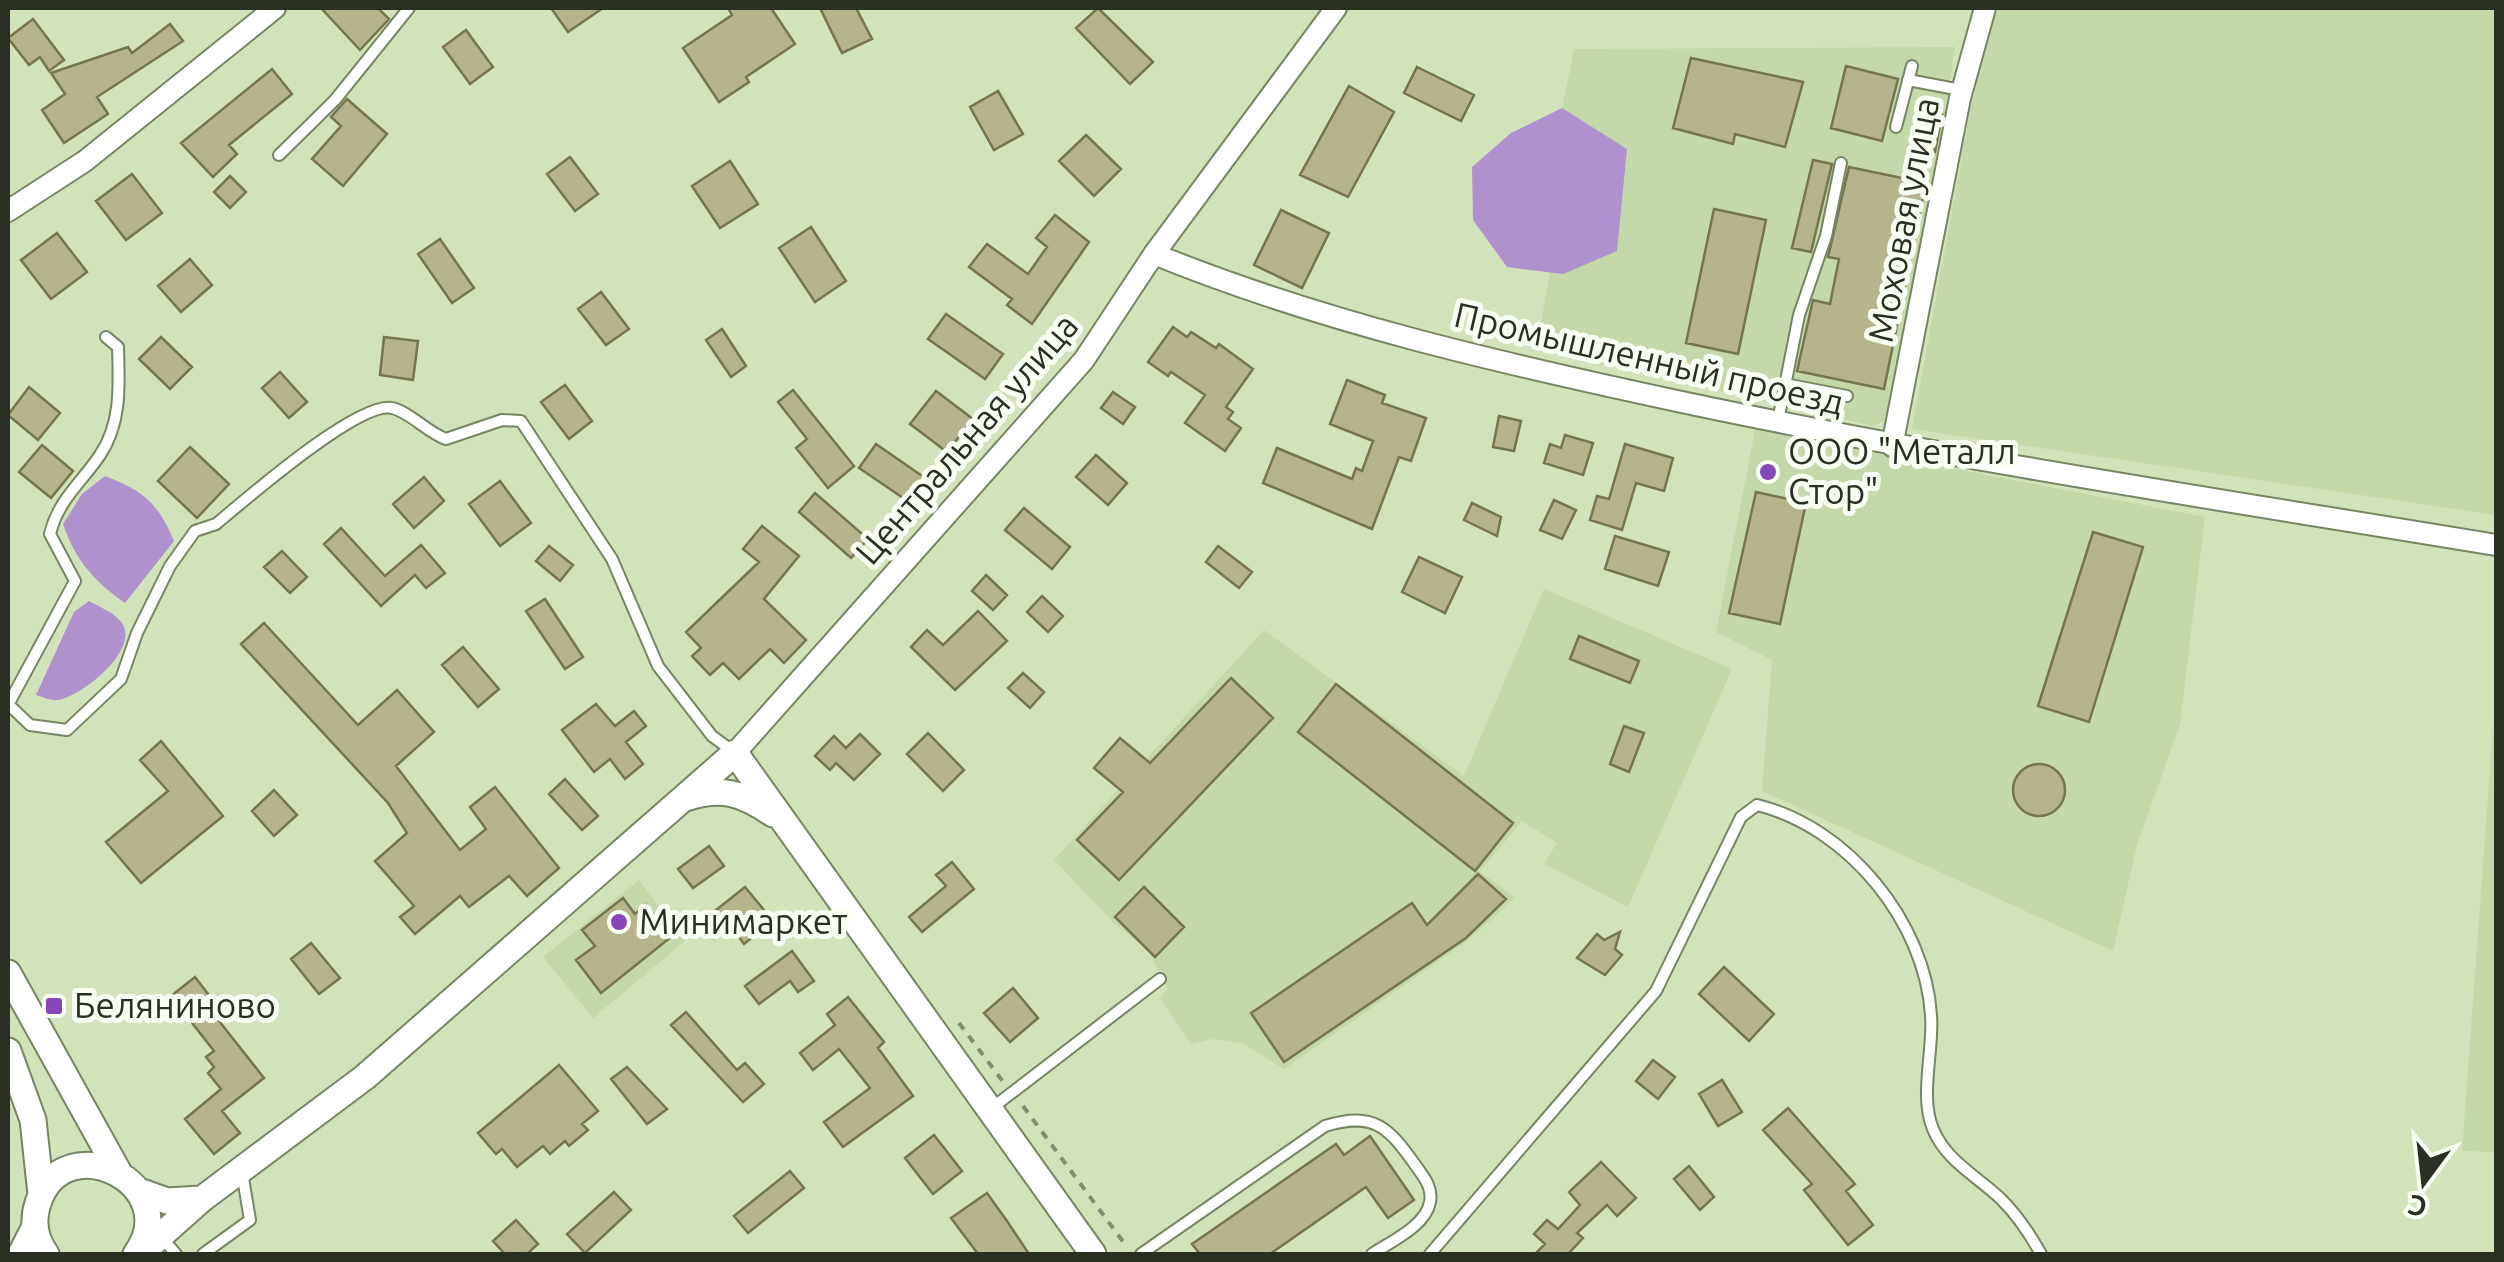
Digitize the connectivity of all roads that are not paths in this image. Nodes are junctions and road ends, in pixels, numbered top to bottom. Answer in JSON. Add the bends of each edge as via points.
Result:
{"nodes":[{"id":1,"x":275,"y":8,"type":"edge"},
{"id":2,"x":409,"y":8,"type":"edge"},
{"id":3,"x":1336,"y":8,"type":"edge"},
{"id":4,"x":1985,"y":8,"type":"edge"},
{"id":5,"x":1912,"y":66,"type":"dead end"},
{"id":6,"x":1908,"y":80,"type":"junction"},
{"id":7,"x":1962,"y":90,"type":"junction"},
{"id":8,"x":1896,"y":128,"type":"dead end"},
{"id":9,"x":280,"y":155,"type":"dead end"},
{"id":10,"x":1841,"y":163,"type":"dead end"},
{"id":11,"x":8,"y":211,"type":"edge"},
{"id":12,"x":1154,"y":254,"type":"junction"},
{"id":13,"x":106,"y":337,"type":"dead end"},
{"id":14,"x":1785,"y":384,"type":"junction"},
{"id":15,"x":1847,"y":396,"type":"dead end"},
{"id":16,"x":1778,"y":422,"type":"junction"},
{"id":17,"x":1892,"y":446,"type":"junction"},
{"id":18,"x":2496,"y":545,"type":"edge"},
{"id":19,"x":8,"y":704,"type":"edge"},
{"id":20,"x":734,"y":753,"type":"junction"},
{"id":21,"x":678,"y":801,"type":"junction"},
{"id":22,"x":782,"y":820,"type":"junction"},
{"id":23,"x":8,"y":973,"type":"edge"},
{"id":24,"x":1160,"y":979,"type":"dead end"},
{"id":25,"x":8,"y":1051,"type":"edge"},
{"id":26,"x":987,"y":1112,"type":"junction"},
{"id":27,"x":118,"y":1171,"type":"junction"},
{"id":28,"x":242,"y":1172,"type":"junction"},
{"id":29,"x":140,"y":1191,"type":"junction"},
{"id":30,"x":41,"y":1194,"type":"junction"},
{"id":31,"x":202,"y":1198,"type":"junction"},
{"id":32,"x":34,"y":1223,"type":"junction"},
{"id":33,"x":170,"y":1247,"type":"edge"},
{"id":34,"x":18,"y":1254,"type":"edge"},
{"id":35,"x":46,"y":1254,"type":"edge"},
{"id":36,"x":138,"y":1254,"type":"edge"},
{"id":37,"x":203,"y":1254,"type":"edge"},
{"id":38,"x":1093,"y":1254,"type":"edge"},
{"id":39,"x":1137,"y":1254,"type":"edge"},
{"id":40,"x":1372,"y":1254,"type":"edge"},
{"id":41,"x":1430,"y":1254,"type":"edge"},
{"id":42,"x":2041,"y":1254,"type":"edge"}],
"edges":[{"from":1,"to":11,"type":"street","via":[[85,161]]},
{"from":2,"to":9,"type":"lane","via":[[336,100]]},
{"from":3,"to":12,"type":"street","name":"Центральная улица"},
{"from":4,"to":7,"type":"street","name":"Моховая улица"},
{"from":5,"to":6,"type":"lane"},
{"from":6,"to":7,"type":"lane"},
{"from":6,"to":8,"type":"lane"},
{"from":7,"to":17,"type":"street","name":"Моховая улица"},
{"from":10,"to":14,"type":"lane"},
{"from":12,"to":16,"type":"street","name":"Промышленный проезд","via":[[1242,290],[1518,367]]},
{"from":12,"to":20,"type":"street","name":"Центральная улица","via":[[1084,360]]},
{"from":13,"to":19,"type":"lane","via":[[118,347],[116,422],[102,452],[55,511],[50,534],[76,581]]},
{"from":14,"to":15,"type":"lane"},
{"from":14,"to":16,"type":"lane"},
{"from":16,"to":17,"type":"street","name":"Промышленный проезд"},
{"from":17,"to":18,"type":"street","name":"Промышленный проезд"},
{"from":19,"to":20,"type":"lane","via":[[30,725],[68,730],[121,679],[156,592],[195,531],[216,524],[328,434],[394,408],[446,440],[502,420],[520,421],[612,558],[658,666],[712,736]]},
{"from":20,"to":21,"type":"street"},
{"from":20,"to":22,"type":"street"},
{"from":21,"to":22,"type":"street","via":[[727,791]]},
{"from":21,"to":28,"type":"street","via":[[365,1077]]},
{"from":22,"to":26,"type":"street"},
{"from":23,"to":27,"type":"street"},
{"from":24,"to":26,"type":"lane"},
{"from":25,"to":30,"type":"street","via":[[33,1120]]},
{"from":26,"to":38,"type":"street"},
{"from":27,"to":29,"type":"street"},
{"from":27,"to":30,"type":"street","via":[[75,1166]]},
{"from":28,"to":31,"type":"street"},
{"from":28,"to":37,"type":"lane","via":[[250,1220]]},
{"from":29,"to":31,"type":"street","via":[[167,1201]]},
{"from":29,"to":36,"type":"street","via":[[148,1219]]},
{"from":30,"to":32,"type":"street"},
{"from":31,"to":33,"type":"street"},
{"from":32,"to":34,"type":"street"},
{"from":32,"to":35,"type":"street"},
{"from":33,"to":36,"type":"street"},
{"from":39,"to":40,"type":"lane","via":[[1325,1126],[1349,1119],[1392,1132],[1429,1185],[1430,1204],[1419,1222]]},
{"from":41,"to":42,"type":"lane","via":[[1656,992],[1741,817],[1757,804],[1827,838],[1874,884],[1907,930],[1928,984],[1930,1123],[1940,1144],[2002,1200]]}]}
